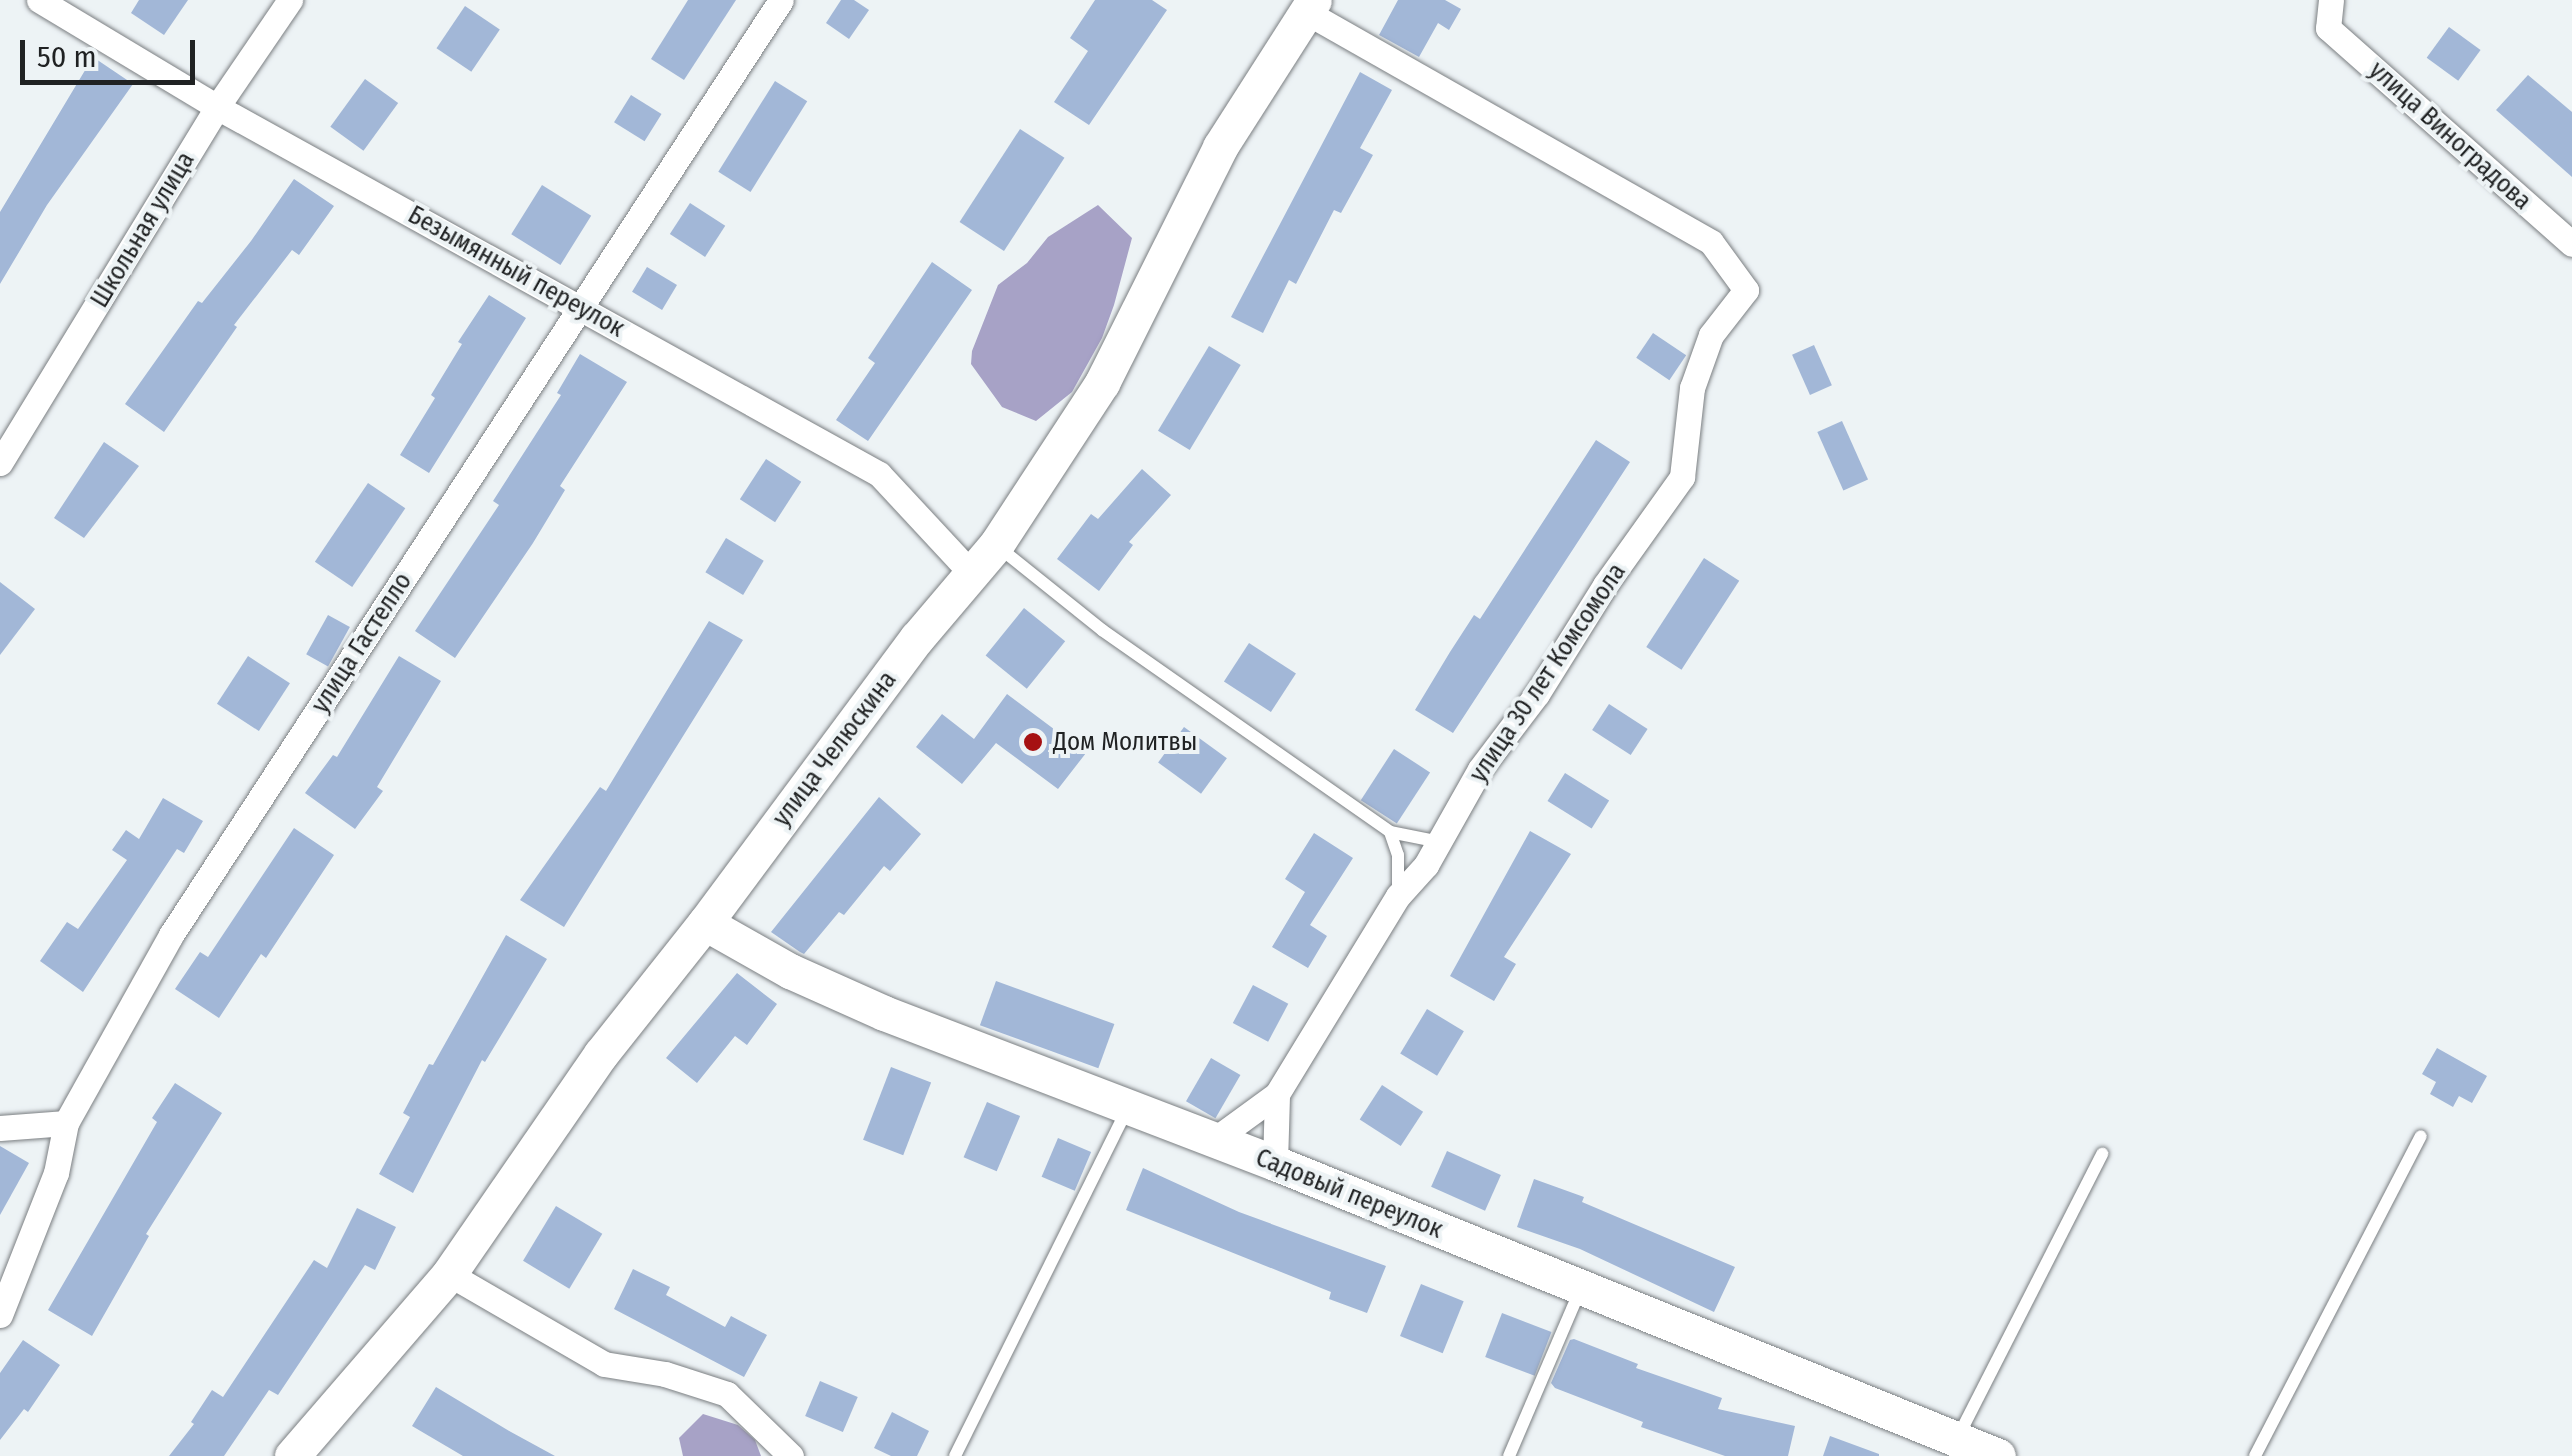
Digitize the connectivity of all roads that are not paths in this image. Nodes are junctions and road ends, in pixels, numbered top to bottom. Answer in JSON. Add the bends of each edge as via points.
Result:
{"nodes":[{"id":1,"x":39,"y":0,"type":"edge"},
{"id":2,"x":290,"y":0,"type":"edge"},
{"id":3,"x":781,"y":0,"type":"edge"},
{"id":4,"x":2331,"y":0,"type":"edge"},
{"id":5,"x":1310,"y":6,"type":"edge"},
{"id":6,"x":217,"y":107,"type":"junction"},
{"id":7,"x":2572,"y":244,"type":"edge"},
{"id":8,"x":578,"y":306,"type":"junction"},
{"id":9,"x":0,"y":463,"type":"edge"},
{"id":10,"x":996,"y":545,"type":"junction"},
{"id":11,"x":970,"y":572,"type":"junction"},
{"id":12,"x":1390,"y":832,"type":"junction"},
{"id":13,"x":1440,"y":842,"type":"junction"},
{"id":14,"x":1398,"y":896,"type":"junction"},
{"id":15,"x":706,"y":923,"type":"junction"},
{"id":16,"x":1277,"y":1094,"type":"junction"},
{"id":17,"x":1128,"y":1107,"type":"junction"},
{"id":18,"x":66,"y":1123,"type":"junction"},
{"id":19,"x":0,"y":1128,"type":"edge"},
{"id":20,"x":2421,"y":1136,"type":"dead end"},
{"id":21,"x":1214,"y":1140,"type":"junction"},
{"id":22,"x":2102,"y":1154,"type":"dead end"},
{"id":23,"x":1275,"y":1163,"type":"junction"},
{"id":24,"x":448,"y":1274,"type":"junction"},
{"id":25,"x":1580,"y":1290,"type":"junction"},
{"id":26,"x":0,"y":1315,"type":"edge"},
{"id":27,"x":1957,"y":1439,"type":"junction"},
{"id":28,"x":292,"y":1456,"type":"edge"},
{"id":29,"x":792,"y":1456,"type":"edge"},
{"id":30,"x":955,"y":1456,"type":"edge"},
{"id":31,"x":1509,"y":1456,"type":"edge"},
{"id":32,"x":1998,"y":1456,"type":"edge"},
{"id":33,"x":2255,"y":1456,"type":"edge"}],
"edges":[{"from":1,"to":6,"type":"street","name":"Безымянный переулок"},
{"from":2,"to":6,"type":"street","name":"Школьная улица"},
{"from":3,"to":8,"type":"street","name":"улица Гастелло"},
{"from":4,"to":7,"type":"street","name":"улица Виноградова","via":[[2328,28]]},
{"from":5,"to":10,"type":"street","name":"улица Челюскина","via":[[1220,147],[1102,383]]},
{"from":5,"to":13,"type":"street","name":"улица 30 лет Комсомола","via":[[1711,242],[1746,290],[1711,335],[1692,388],[1682,476],[1480,768]]},
{"from":6,"to":8,"type":"street","name":"Безымянный переулок"},
{"from":6,"to":9,"type":"street","name":"Школьная улица"},
{"from":8,"to":11,"type":"street","name":"Безымянный переулок","via":[[879,474]]},
{"from":8,"to":18,"type":"street","name":"улица Гастелло","via":[[171,935]]},
{"from":10,"to":11,"type":"street","name":"улица Челюскина"},
{"from":10,"to":12,"type":"lane","via":[[1102,630]]},
{"from":11,"to":15,"type":"street","name":"улица Челюскина"},
{"from":12,"to":13,"type":"lane"},
{"from":12,"to":14,"type":"lane"},
{"from":13,"to":14,"type":"street","name":"улица 30 лет Комсомола"},
{"from":14,"to":16,"type":"street","name":"улица 30 лет Комсомола"},
{"from":15,"to":17,"type":"street","name":"Садовый переулок","via":[[884,1013]]},
{"from":15,"to":24,"type":"street","name":"улица Челюскина","via":[[601,1054]]},
{"from":16,"to":21,"type":"street","name":"улица 30 лет Комсомола"},
{"from":16,"to":23,"type":"street","name":"улица 30 лет Комсомола"},
{"from":17,"to":21,"type":"street","name":"Садовый переулок"},
{"from":17,"to":30,"type":"lane"},
{"from":18,"to":19,"type":"street"},
{"from":18,"to":26,"type":"street","name":"улица Гастелло","via":[[56,1173]]},
{"from":20,"to":33,"type":"lane"},
{"from":21,"to":23,"type":"street","name":"Садовый переулок"},
{"from":22,"to":27,"type":"lane"},
{"from":23,"to":25,"type":"street","name":"Садовый переулок"},
{"from":24,"to":28,"type":"street","name":"улица Челюскина"},
{"from":24,"to":29,"type":"street","via":[[604,1364],[727,1394]]},
{"from":25,"to":27,"type":"street","name":"Садовый переулок"},
{"from":25,"to":31,"type":"lane"},
{"from":27,"to":32,"type":"street","name":"Садовый переулок"}]}
